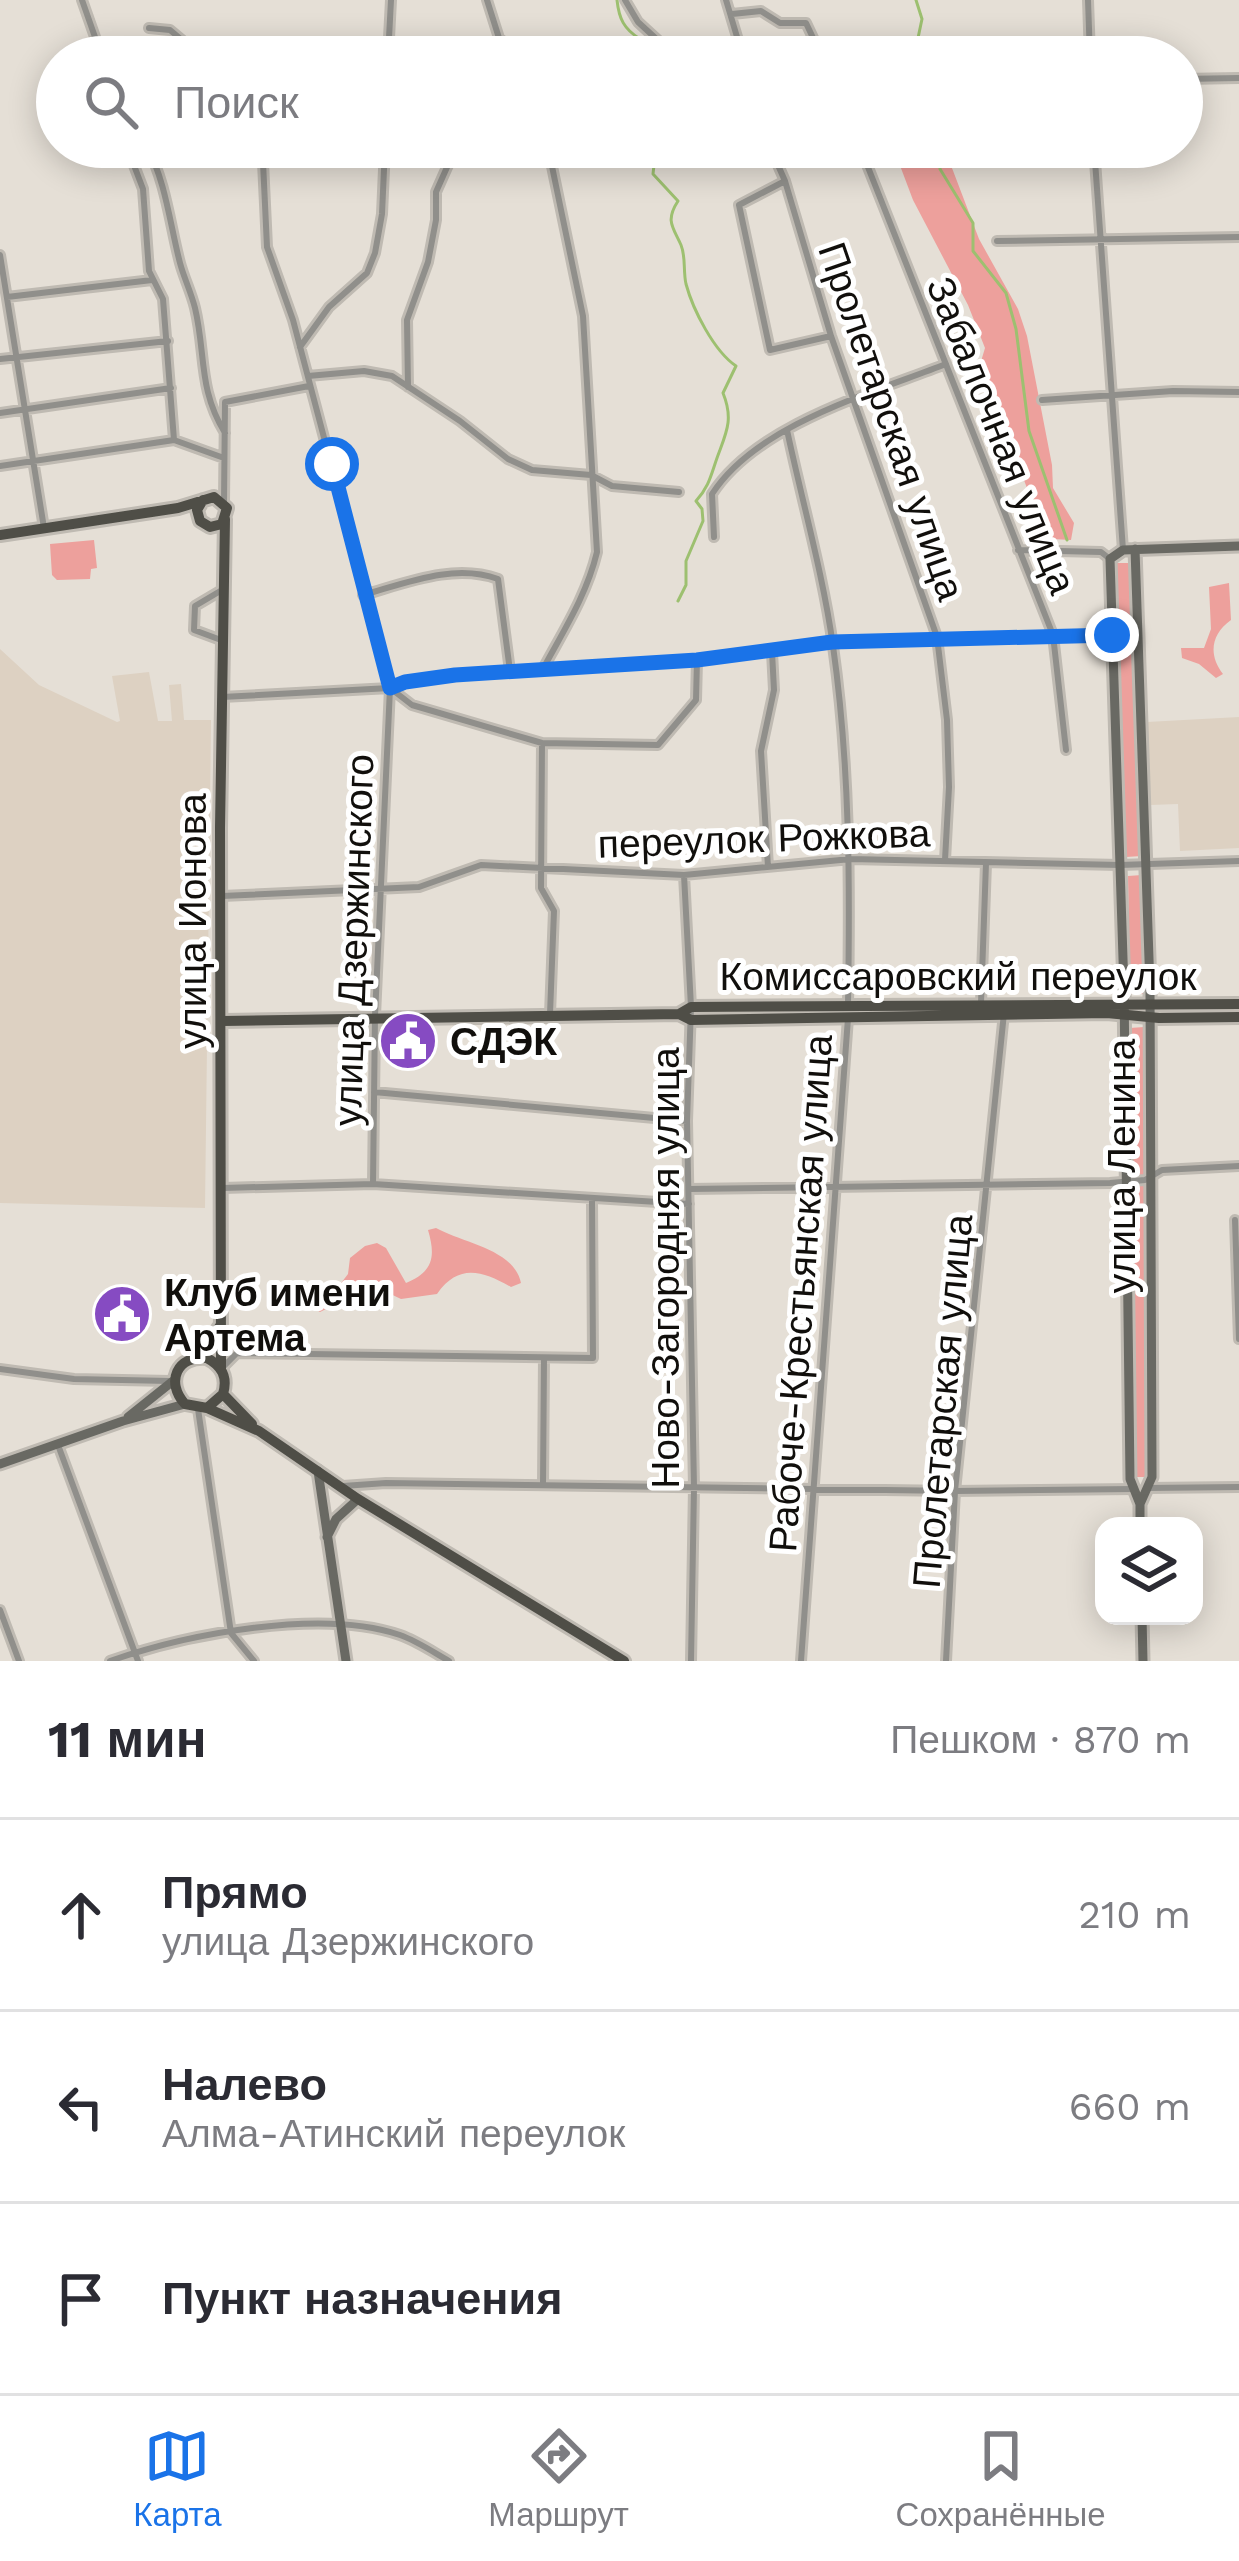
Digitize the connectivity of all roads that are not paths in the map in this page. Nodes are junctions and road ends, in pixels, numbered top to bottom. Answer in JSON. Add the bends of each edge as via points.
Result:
{"nodes":[{"id":1,"x":82,"y":0,"type":"edge"},
{"id":2,"x":391,"y":0,"type":"edge"},
{"id":3,"x":487,"y":0,"type":"edge"},
{"id":4,"x":626,"y":0,"type":"edge"},
{"id":5,"x":726,"y":0,"type":"edge"},
{"id":6,"x":1088,"y":0,"type":"edge"},
{"id":7,"x":732,"y":14,"type":"junction"},
{"id":8,"x":149,"y":28,"type":"dead end"},
{"id":9,"x":95,"y":36,"type":"edge"},
{"id":10,"x":177,"y":36,"type":"edge"},
{"id":11,"x":389,"y":36,"type":"edge"},
{"id":12,"x":499,"y":36,"type":"edge"},
{"id":13,"x":653,"y":36,"type":"edge"},
{"id":14,"x":738,"y":36,"type":"edge"},
{"id":15,"x":812,"y":36,"type":"edge"},
{"id":16,"x":1089,"y":36,"type":"edge"},
{"id":17,"x":1239,"y":78,"type":"edge"},
{"id":18,"x":1203,"y":79,"type":"edge"},
{"id":19,"x":135,"y":168,"type":"edge"},
{"id":20,"x":156,"y":168,"type":"edge"},
{"id":21,"x":263,"y":168,"type":"edge"},
{"id":22,"x":383,"y":168,"type":"edge"},
{"id":23,"x":447,"y":168,"type":"edge"},
{"id":24,"x":553,"y":168,"type":"edge"},
{"id":25,"x":779,"y":168,"type":"edge"},
{"id":26,"x":868,"y":168,"type":"edge"},
{"id":27,"x":1095,"y":168,"type":"edge"},
{"id":28,"x":785,"y":181,"type":"junction"},
{"id":29,"x":1239,"y":237,"type":"edge"},
{"id":30,"x":997,"y":241,"type":"dead end"},
{"id":31,"x":1098,"y":241,"type":"junction"},
{"id":32,"x":0,"y":255,"type":"edge"},
{"id":33,"x":152,"y":280,"type":"junction"},
{"id":34,"x":6,"y":297,"type":"junction"},
{"id":35,"x":831,"y":336,"type":"junction"},
{"id":36,"x":168,"y":341,"type":"junction"},
{"id":37,"x":300,"y":347,"type":"junction"},
{"id":38,"x":16,"y":357,"type":"junction"},
{"id":39,"x":0,"y":359,"type":"edge"},
{"id":40,"x":946,"y":364,"type":"junction"},
{"id":41,"x":308,"y":376,"type":"junction"},
{"id":42,"x":309,"y":386,"type":"junction"},
{"id":43,"x":408,"y":387,"type":"junction"},
{"id":44,"x":170,"y":388,"type":"junction"},
{"id":45,"x":1239,"y":392,"type":"edge"},
{"id":46,"x":1112,"y":395,"type":"junction"},
{"id":47,"x":855,"y":400,"type":"junction"},
{"id":48,"x":1042,"y":400,"type":"dead end"},
{"id":49,"x":24,"y":410,"type":"junction"},
{"id":50,"x":0,"y":413,"type":"edge"},
{"id":51,"x":787,"y":430,"type":"junction"},
{"id":52,"x":225,"y":433,"type":"junction"},
{"id":53,"x":174,"y":440,"type":"junction"},
{"id":54,"x":224,"y":458,"type":"junction"},
{"id":55,"x":32,"y":462,"type":"junction"},
{"id":56,"x":0,"y":466,"type":"edge"},
{"id":57,"x":591,"y":475,"type":"junction"},
{"id":58,"x":679,"y":492,"type":"dead end"},
{"id":59,"x":214,"y":500,"type":"junction"},
{"id":60,"x":178,"y":508,"type":"junction"},
{"id":61,"x":225,"y":519,"type":"junction"},
{"id":62,"x":203,"y":523,"type":"junction"},
{"id":63,"x":44,"y":528,"type":"junction"},
{"id":64,"x":0,"y":535,"type":"edge"},
{"id":65,"x":714,"y":537,"type":"dead end"},
{"id":66,"x":1239,"y":546,"type":"edge"},
{"id":67,"x":1129,"y":549,"type":"junction"},
{"id":68,"x":1018,"y":550,"type":"junction"},
{"id":69,"x":1110,"y":559,"type":"junction"},
{"id":70,"x":222,"y":567,"type":"junction"},
{"id":71,"x":222,"y":590,"type":"junction"},
{"id":72,"x":364,"y":595,"type":"junction"},
{"id":73,"x":1053,"y":635,"type":"junction"},
{"id":74,"x":1112,"y":635,"type":"junction"},
{"id":75,"x":937,"y":637,"type":"junction"},
{"id":76,"x":221,"y":640,"type":"junction"},
{"id":77,"x":832,"y":642,"type":"junction"},
{"id":78,"x":772,"y":652,"type":"junction"},
{"id":79,"x":697,"y":660,"type":"junction"},
{"id":80,"x":544,"y":667,"type":"junction"},
{"id":81,"x":510,"y":671,"type":"junction"},
{"id":82,"x":390,"y":688,"type":"junction"},
{"id":83,"x":222,"y":697,"type":"junction"},
{"id":84,"x":542,"y":743,"type":"junction"},
{"id":85,"x":1066,"y":750,"type":"dead end"},
{"id":86,"x":851,"y":859,"type":"junction"},
{"id":87,"x":945,"y":860,"type":"junction"},
{"id":88,"x":1239,"y":861,"type":"edge"},
{"id":89,"x":986,"y":863,"type":"junction"},
{"id":90,"x":1144,"y":863,"type":"junction"},
{"id":91,"x":1120,"y":865,"type":"junction"},
{"id":92,"x":768,"y":867,"type":"junction"},
{"id":93,"x":542,"y":868,"type":"junction"},
{"id":94,"x":684,"y":875,"type":"junction"},
{"id":95,"x":380,"y":891,"type":"junction"},
{"id":96,"x":222,"y":896,"type":"junction"},
{"id":97,"x":981,"y":1003,"type":"junction"},
{"id":98,"x":1239,"y":1004,"type":"edge"},
{"id":99,"x":1004,"y":1009,"type":"junction"},
{"id":100,"x":1123,"y":1010,"type":"junction"},
{"id":101,"x":848,"y":1011,"type":"junction"},
{"id":102,"x":1150,"y":1012,"type":"junction"},
{"id":103,"x":550,"y":1014,"type":"junction"},
{"id":104,"x":687,"y":1014,"type":"junction"},
{"id":105,"x":375,"y":1016,"type":"junction"},
{"id":106,"x":1239,"y":1016,"type":"edge"},
{"id":107,"x":224,"y":1021,"type":"junction"},
{"id":108,"x":373,"y":1092,"type":"junction"},
{"id":109,"x":687,"y":1120,"type":"junction"},
{"id":110,"x":1239,"y":1166,"type":"edge"},
{"id":111,"x":1152,"y":1177,"type":"junction"},
{"id":112,"x":1126,"y":1181,"type":"junction"},
{"id":113,"x":373,"y":1184,"type":"junction"},
{"id":114,"x":835,"y":1186,"type":"junction"},
{"id":115,"x":989,"y":1188,"type":"junction"},
{"id":116,"x":219,"y":1189,"type":"junction"},
{"id":117,"x":688,"y":1189,"type":"junction"},
{"id":118,"x":592,"y":1201,"type":"junction"},
{"id":119,"x":689,"y":1204,"type":"junction"},
{"id":120,"x":1235,"y":1220,"type":"dead end"},
{"id":121,"x":222,"y":1323,"type":"junction"},
{"id":122,"x":1239,"y":1339,"type":"edge"},
{"id":123,"x":197,"y":1357,"type":"junction"},
{"id":124,"x":544,"y":1358,"type":"junction"},
{"id":125,"x":0,"y":1369,"type":"edge"},
{"id":126,"x":221,"y":1369,"type":"junction"},
{"id":127,"x":173,"y":1381,"type":"junction"},
{"id":128,"x":223,"y":1394,"type":"junction"},
{"id":129,"x":184,"y":1404,"type":"junction"},
{"id":130,"x":203,"y":1408,"type":"junction"},
{"id":131,"x":123,"y":1421,"type":"junction"},
{"id":132,"x":259,"y":1431,"type":"junction"},
{"id":133,"x":58,"y":1443,"type":"junction"},
{"id":134,"x":0,"y":1464,"type":"edge"},
{"id":135,"x":318,"y":1471,"type":"junction"},
{"id":136,"x":543,"y":1485,"type":"junction"},
{"id":137,"x":340,"y":1486,"type":"junction"},
{"id":138,"x":694,"y":1487,"type":"junction"},
{"id":139,"x":1239,"y":1487,"type":"edge"},
{"id":140,"x":1149,"y":1488,"type":"junction"},
{"id":141,"x":812,"y":1489,"type":"junction"},
{"id":142,"x":1132,"y":1490,"type":"junction"},
{"id":143,"x":956,"y":1491,"type":"junction"},
{"id":144,"x":358,"y":1498,"type":"junction"},
{"id":145,"x":1140,"y":1504,"type":"junction"},
{"id":146,"x":1140,"y":1517,"type":"edge"},
{"id":147,"x":327,"y":1537,"type":"junction"},
{"id":148,"x":0,"y":1610,"type":"edge"},
{"id":149,"x":342,"y":1622,"type":"junction"},
{"id":150,"x":1142,"y":1625,"type":"edge"},
{"id":151,"x":231,"y":1633,"type":"junction"},
{"id":152,"x":137,"y":1657,"type":"edge"},
{"id":153,"x":20,"y":1661,"type":"edge"},
{"id":154,"x":110,"y":1661,"type":"edge"},
{"id":155,"x":254,"y":1661,"type":"edge"},
{"id":156,"x":346,"y":1661,"type":"edge"},
{"id":157,"x":448,"y":1661,"type":"edge"},
{"id":158,"x":624,"y":1661,"type":"edge"},
{"id":159,"x":691,"y":1661,"type":"edge"},
{"id":160,"x":800,"y":1661,"type":"edge"},
{"id":161,"x":946,"y":1661,"type":"edge"},
{"id":162,"x":1143,"y":1661,"type":"edge"}],
"edges":[{"from":1,"to":9,"type":"street"},
{"from":2,"to":11,"type":"street"},
{"from":3,"to":12,"type":"street"},
{"from":4,"to":13,"type":"street"},
{"from":5,"to":7,"type":"street"},
{"from":6,"to":16,"type":"street"},
{"from":7,"to":14,"type":"street"},
{"from":7,"to":15,"type":"street","via":[[761,11],[780,23],[806,23]]},
{"from":8,"to":10,"type":"street"},
{"from":17,"to":18,"type":"street"},
{"from":19,"to":33,"type":"street"},
{"from":20,"to":52,"type":"street","via":[[195,306],[203,384]]},
{"from":21,"to":37,"type":"street","name":"улица Дзержинского","via":[[267,248]]},
{"from":22,"to":37,"type":"street","via":[[376,254]]},
{"from":23,"to":43,"type":"street","via":[[428,262],[406,320]]},
{"from":24,"to":57,"type":"street","via":[[579,283]]},
{"from":25,"to":28,"type":"street","name":"Пролетарская улица"},
{"from":26,"to":40,"type":"street","name":"Забалочная улица"},
{"from":27,"to":31,"type":"street","name":"улица Ленина"},
{"from":28,"to":35,"type":"street","name":"Пролетарская улица"},
{"from":28,"to":35,"type":"street","via":[[739,205],[770,350]]},
{"from":29,"to":31,"type":"street"},
{"from":30,"to":31,"type":"street"},
{"from":31,"to":46,"type":"street","name":"улица Ленина"},
{"from":32,"to":34,"type":"street"},
{"from":33,"to":34,"type":"street"},
{"from":33,"to":36,"type":"street"},
{"from":34,"to":38,"type":"street"},
{"from":35,"to":47,"type":"street","name":"Пролетарская улица"},
{"from":36,"to":38,"type":"street"},
{"from":36,"to":44,"type":"street"},
{"from":37,"to":41,"type":"street","name":"улица Дзержинского"},
{"from":38,"to":39,"type":"street"},
{"from":38,"to":49,"type":"street"},
{"from":40,"to":47,"type":"street"},
{"from":40,"to":68,"type":"street","name":"Забалочная улица"},
{"from":41,"to":42,"type":"street","name":"улица Дзержинского"},
{"from":41,"to":43,"type":"street","via":[[364,371]]},
{"from":42,"to":52,"type":"street","via":[[225,402]]},
{"from":42,"to":72,"type":"street","name":"улица Дзержинского"},
{"from":43,"to":57,"type":"street","via":[[508,459],[532,470]]},
{"from":44,"to":49,"type":"street"},
{"from":44,"to":53,"type":"street"},
{"from":45,"to":46,"type":"street"},
{"from":46,"to":48,"type":"street"},
{"from":46,"to":67,"type":"street","name":"улица Ленина"},
{"from":47,"to":51,"type":"street"},
{"from":47,"to":75,"type":"street","name":"Пролетарская улица"},
{"from":49,"to":50,"type":"street"},
{"from":49,"to":55,"type":"street"},
{"from":51,"to":65,"type":"street","via":[[718,485],[710,503]]},
{"from":51,"to":77,"type":"street","name":"Рабоче-Крестьянская улица"},
{"from":52,"to":54,"type":"street"},
{"from":53,"to":54,"type":"street"},
{"from":53,"to":55,"type":"street"},
{"from":54,"to":59,"type":"street"},
{"from":55,"to":56,"type":"street"},
{"from":55,"to":63,"type":"street"},
{"from":57,"to":58,"type":"street","via":[[612,486]]},
{"from":57,"to":80,"type":"street","via":[[597,552]]},
{"from":59,"to":60,"type":"main road"},
{"from":59,"to":61,"type":"main road","name":"улица Ионова"},
{"from":59,"to":62,"type":"main road","via":[[197,510]]},
{"from":60,"to":62,"type":"main road"},
{"from":60,"to":63,"type":"main road"},
{"from":61,"to":62,"type":"main road"},
{"from":61,"to":70,"type":"main road","name":"улица Ионова"},
{"from":62,"to":70,"type":"main road","via":[[218,540]]},
{"from":63,"to":64,"type":"main road"},
{"from":66,"to":67,"type":"main road"},
{"from":67,"to":69,"type":"main road"},
{"from":67,"to":90,"type":"main road","name":"улица Ленина"},
{"from":68,"to":69,"type":"street","via":[[1101,552]]},
{"from":68,"to":73,"type":"street","name":"Забалочная улица"},
{"from":69,"to":74,"type":"main road","name":"улица Ленина"},
{"from":70,"to":71,"type":"main road","name":"улица Ионова"},
{"from":71,"to":76,"type":"main road","name":"улица Ионова"},
{"from":71,"to":76,"type":"street","via":[[196,606],[194,630]]},
{"from":72,"to":81,"type":"street","via":[[447,574],[498,579]]},
{"from":72,"to":82,"type":"street","name":"улица Дзержинского"},
{"from":73,"to":74,"type":"street"},
{"from":73,"to":75,"type":"street"},
{"from":73,"to":85,"type":"street","name":"Забалочная улица"},
{"from":74,"to":91,"type":"main road","name":"улица Ленина"},
{"from":75,"to":77,"type":"street"},
{"from":75,"to":87,"type":"street","name":"Пролетарская улица","via":[[948,742]]},
{"from":76,"to":83,"type":"main road","name":"улица Ионова"},
{"from":77,"to":78,"type":"street"},
{"from":77,"to":86,"type":"street","name":"Рабоче-Крестьянская улица"},
{"from":78,"to":79,"type":"street"},
{"from":78,"to":92,"type":"street","via":[[774,690],[761,751]]},
{"from":79,"to":80,"type":"street"},
{"from":79,"to":84,"type":"street","via":[[695,700],[658,746]]},
{"from":80,"to":81,"type":"street"},
{"from":81,"to":82,"type":"street"},
{"from":82,"to":83,"type":"street"},
{"from":82,"to":84,"type":"street","via":[[412,705]]},
{"from":82,"to":95,"type":"street","name":"улица Дзержинского"},
{"from":83,"to":96,"type":"main road","name":"улица Ионова"},
{"from":84,"to":93,"type":"street"},
{"from":86,"to":87,"type":"street","name":"переулок Рожкова"},
{"from":86,"to":92,"type":"street","name":"переулок Рожкова"},
{"from":86,"to":101,"type":"street","name":"Рабоче-Крестьянская улица"},
{"from":87,"to":89,"type":"street","name":"переулок Рожкова"},
{"from":88,"to":90,"type":"street","name":"переулок Рожкова"},
{"from":89,"to":91,"type":"street","name":"переулок Рожкова"},
{"from":89,"to":97,"type":"street"},
{"from":90,"to":91,"type":"street","name":"переулок Рожкова"},
{"from":90,"to":102,"type":"main road","name":"улица Ленина"},
{"from":91,"to":100,"type":"main road","name":"улица Ленина"},
{"from":92,"to":94,"type":"street","name":"переулок Рожкова"},
{"from":93,"to":94,"type":"street","name":"переулок Рожкова"},
{"from":93,"to":95,"type":"street","name":"переулок Рожкова","via":[[481,865]]},
{"from":93,"to":103,"type":"street","via":[[541,887],[554,911]]},
{"from":94,"to":104,"type":"street","name":"Ново-Загородняя улица"},
{"from":95,"to":96,"type":"street","name":"переулок Рожкова"},
{"from":95,"to":105,"type":"street","name":"улица Дзержинского"},
{"from":96,"to":107,"type":"main road","name":"улица Ионова"},
{"from":97,"to":99,"type":"main road","name":"Комиссаровский переулок"},
{"from":97,"to":101,"type":"main road","name":"Комиссаровский переулок"},
{"from":98,"to":102,"type":"main road","name":"Комиссаровский переулок"},
{"from":99,"to":100,"type":"main road","name":"Комиссаровский переулок"},
{"from":99,"to":101,"type":"main road","name":"Комиссаровский переулок"},
{"from":99,"to":115,"type":"street","name":"Пролетарская улица"},
{"from":100,"to":102,"type":"main road","name":"Комиссаровский переулок"},
{"from":100,"to":112,"type":"main road","name":"улица Ленина"},
{"from":101,"to":104,"type":"main road","name":"Комиссаровский переулок"},
{"from":101,"to":114,"type":"street","name":"Рабоче-Крестьянская улица"},
{"from":102,"to":106,"type":"main road","name":"Комиссаровский переулок"},
{"from":102,"to":111,"type":"main road","name":"улица Ленина"},
{"from":103,"to":104,"type":"main road","name":"Комиссаровский переулок"},
{"from":103,"to":105,"type":"main road","name":"Комиссаровский переулок"},
{"from":104,"to":109,"type":"street","name":"Ново-Загородняя улица"},
{"from":105,"to":107,"type":"main road","name":"Комиссаровский переулок"},
{"from":105,"to":108,"type":"street","name":"улица Дзержинского"},
{"from":107,"to":116,"type":"main road","name":"улица Ионова"},
{"from":108,"to":109,"type":"street"},
{"from":108,"to":113,"type":"street","name":"улица Дзержинского"},
{"from":109,"to":117,"type":"street","name":"Ново-Загородняя улица"},
{"from":110,"to":111,"type":"street"},
{"from":111,"to":112,"type":"street"},
{"from":111,"to":140,"type":"main road","name":"улица Ленина"},
{"from":112,"to":115,"type":"street"},
{"from":112,"to":142,"type":"main road","name":"улица Ленина"},
{"from":113,"to":116,"type":"street"},
{"from":113,"to":118,"type":"street"},
{"from":114,"to":115,"type":"street"},
{"from":114,"to":117,"type":"street"},
{"from":114,"to":141,"type":"street","name":"Рабоче-Крестьянская улица"},
{"from":115,"to":143,"type":"street","name":"Пролетарская улица"},
{"from":116,"to":121,"type":"main road","name":"улица Ионова"},
{"from":117,"to":119,"type":"street","name":"Ново-Загородняя улица"},
{"from":118,"to":119,"type":"street"},
{"from":118,"to":124,"type":"street","via":[[593,1358]]},
{"from":119,"to":138,"type":"street","name":"Ново-Загородняя улица"},
{"from":120,"to":122,"type":"street"},
{"from":121,"to":123,"type":"main road"},
{"from":121,"to":126,"type":"main road","name":"улица Ионова"},
{"from":123,"to":126,"type":"main road"},
{"from":123,"to":127,"type":"main road","via":[[180,1365]]},
{"from":124,"to":126,"type":"street","via":[[237,1353]]},
{"from":124,"to":136,"type":"street"},
{"from":125,"to":127,"type":"street"},
{"from":126,"to":128,"type":"main road"},
{"from":127,"to":129,"type":"main road"},
{"from":127,"to":131,"type":"main road"},
{"from":128,"to":130,"type":"main road"},
{"from":128,"to":132,"type":"main road"},
{"from":129,"to":130,"type":"main road"},
{"from":129,"to":131,"type":"main road"},
{"from":130,"to":132,"type":"main road"},
{"from":130,"to":151,"type":"street"},
{"from":131,"to":133,"type":"main road"},
{"from":132,"to":135,"type":"main road"},
{"from":133,"to":134,"type":"main road"},
{"from":133,"to":152,"type":"street"},
{"from":135,"to":137,"type":"main road"},
{"from":135,"to":147,"type":"main road"},
{"from":136,"to":137,"type":"street"},
{"from":136,"to":138,"type":"street"},
{"from":137,"to":144,"type":"main road"},
{"from":138,"to":141,"type":"street"},
{"from":138,"to":159,"type":"street","name":"Ново-Загородняя улица"},
{"from":139,"to":140,"type":"street"},
{"from":140,"to":142,"type":"street"},
{"from":140,"to":145,"type":"main road","name":"улица Ленина"},
{"from":141,"to":143,"type":"street"},
{"from":141,"to":160,"type":"street","name":"Рабоче-Крестьянская улица"},
{"from":142,"to":143,"type":"street"},
{"from":142,"to":145,"type":"main road","name":"улица Ленина"},
{"from":143,"to":161,"type":"street","name":"Пролетарская улица"},
{"from":144,"to":147,"type":"main road"},
{"from":144,"to":158,"type":"main road"},
{"from":145,"to":146,"type":"main road","name":"улица Ленина"},
{"from":147,"to":149,"type":"main road"},
{"from":148,"to":153,"type":"street"},
{"from":149,"to":151,"type":"street"},
{"from":149,"to":156,"type":"main road"},
{"from":149,"to":157,"type":"street","via":[[405,1636]]},
{"from":150,"to":162,"type":"main road"},
{"from":151,"to":152,"type":"street"},
{"from":151,"to":155,"type":"street"},
{"from":152,"to":154,"type":"street"}]}
